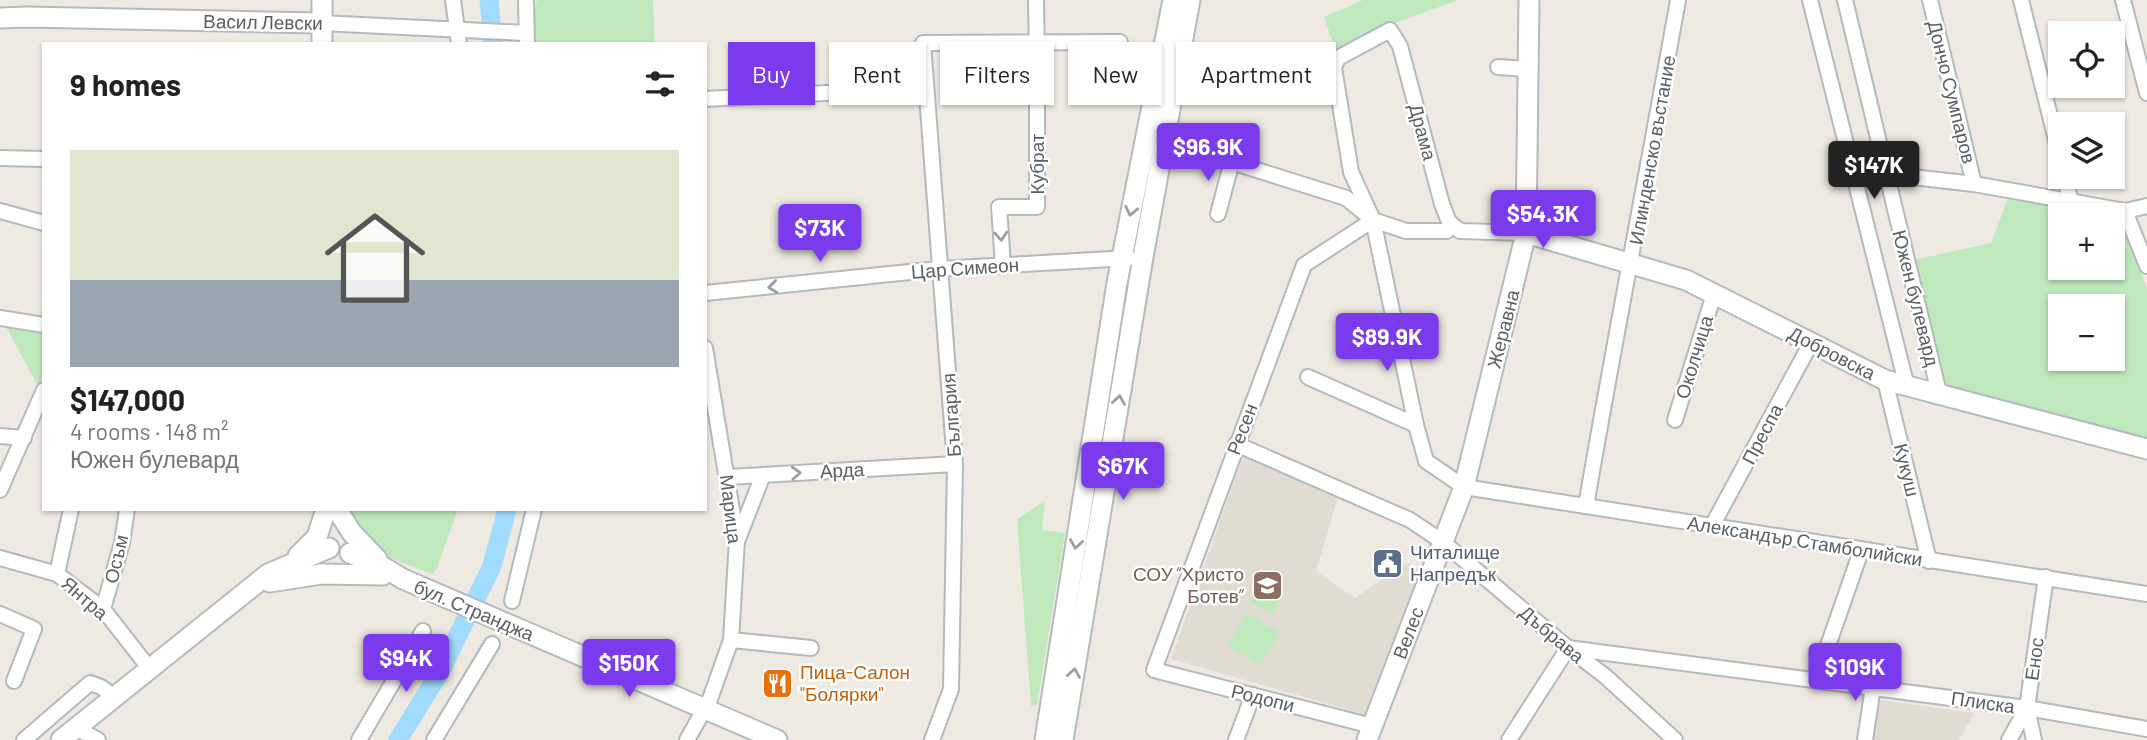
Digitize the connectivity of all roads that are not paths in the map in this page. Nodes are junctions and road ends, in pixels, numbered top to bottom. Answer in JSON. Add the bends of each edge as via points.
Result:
{"nodes":[{"id":1,"x":322,"y":0,"type":"edge"},
{"id":2,"x":453,"y":0,"type":"edge"},
{"id":3,"x":1036,"y":0,"type":"edge"},
{"id":4,"x":1173,"y":0,"type":"edge"},
{"id":5,"x":1190,"y":0,"type":"edge"},
{"id":6,"x":1678,"y":0,"type":"edge"},
{"id":7,"x":1810,"y":0,"type":"edge"},
{"id":8,"x":1845,"y":0,"type":"edge"},
{"id":9,"x":1930,"y":0,"type":"edge"},
{"id":10,"x":2021,"y":0,"type":"edge"},
{"id":11,"x":2123,"y":0,"type":"edge"},
{"id":12,"x":525,"y":1,"type":"edge"},
{"id":13,"x":1524,"y":1,"type":"edge"},
{"id":14,"x":0,"y":18,"type":"edge"},
{"id":15,"x":321,"y":23,"type":"junction"},
{"id":16,"x":462,"y":35,"type":"edge"},
{"id":17,"x":522,"y":36,"type":"edge"},
{"id":18,"x":322,"y":42,"type":"edge"},
{"id":19,"x":1037,"y":42,"type":"edge"},
{"id":20,"x":1498,"y":67,"type":"dead end"},
{"id":21,"x":1527,"y":69,"type":"junction"},
{"id":22,"x":829,"y":93,"type":"edge"},
{"id":23,"x":2147,"y":93,"type":"edge"},
{"id":24,"x":707,"y":99,"type":"edge"},
{"id":25,"x":926,"y":101,"type":"edge"},
{"id":26,"x":1037,"y":105,"type":"edge"},
{"id":27,"x":2049,"y":112,"type":"edge"},
{"id":28,"x":1190,"y":149,"type":"dead end"},
{"id":29,"x":0,"y":158,"type":"edge"},
{"id":30,"x":42,"y":159,"type":"edge"},
{"id":31,"x":1232,"y":161,"type":"junction"},
{"id":32,"x":1886,"y":174,"type":"junction"},
{"id":33,"x":1974,"y":184,"type":"junction"},
{"id":34,"x":2068,"y":189,"type":"edge"},
{"id":35,"x":2071,"y":203,"type":"joint"},
{"id":36,"x":2147,"y":206,"type":"edge"},
{"id":37,"x":0,"y":211,"type":"edge"},
{"id":38,"x":2125,"y":211,"type":"joint"},
{"id":39,"x":1218,"y":214,"type":"dead end"},
{"id":40,"x":1373,"y":219,"type":"junction"},
{"id":41,"x":42,"y":222,"type":"edge"},
{"id":42,"x":1453,"y":231,"type":"junction"},
{"id":43,"x":1526,"y":233,"type":"junction"},
{"id":44,"x":1143,"y":257,"type":"junction"},
{"id":45,"x":1122,"y":258,"type":"junction"},
{"id":46,"x":1631,"y":264,"type":"junction"},
{"id":47,"x":1003,"y":265,"type":"junction"},
{"id":48,"x":2147,"y":266,"type":"edge"},
{"id":49,"x":939,"y":269,"type":"junction"},
{"id":50,"x":707,"y":293,"type":"edge"},
{"id":51,"x":1714,"y":293,"type":"junction"},
{"id":52,"x":0,"y":318,"type":"edge"},
{"id":53,"x":42,"y":325,"type":"edge"},
{"id":54,"x":1811,"y":343,"type":"junction"},
{"id":55,"x":707,"y":374,"type":"edge"},
{"id":56,"x":1308,"y":377,"type":"dead end"},
{"id":57,"x":1885,"y":380,"type":"junction"},
{"id":58,"x":1907,"y":387,"type":"junction"},
{"id":59,"x":1939,"y":393,"type":"junction"},
{"id":60,"x":42,"y":397,"type":"edge"},
{"id":61,"x":1675,"y":420,"type":"dead end"},
{"id":62,"x":711,"y":425,"type":"edge"},
{"id":63,"x":1416,"y":425,"type":"junction"},
{"id":64,"x":0,"y":436,"type":"edge"},
{"id":65,"x":24,"y":438,"type":"junction"},
{"id":66,"x":1236,"y":444,"type":"junction"},
{"id":67,"x":2147,"y":449,"type":"edge"},
{"id":68,"x":955,"y":464,"type":"junction"},
{"id":69,"x":763,"y":475,"type":"junction"},
{"id":70,"x":728,"y":477,"type":"junction"},
{"id":71,"x":1464,"y":487,"type":"junction"},
{"id":72,"x":0,"y":490,"type":"edge"},
{"id":73,"x":1586,"y":506,"type":"junction"},
{"id":74,"x":71,"y":511,"type":"edge"},
{"id":75,"x":127,"y":511,"type":"edge"},
{"id":76,"x":333,"y":511,"type":"edge"},
{"id":77,"x":334,"y":511,"type":"edge"},
{"id":78,"x":335,"y":511,"type":"edge"},
{"id":79,"x":534,"y":511,"type":"edge"},
{"id":80,"x":1712,"y":526,"type":"junction"},
{"id":81,"x":737,"y":540,"type":"junction"},
{"id":82,"x":1443,"y":542,"type":"junction"},
{"id":83,"x":339,"y":551,"type":"junction"},
{"id":84,"x":1861,"y":551,"type":"junction"},
{"id":85,"x":0,"y":558,"type":"edge"},
{"id":86,"x":1929,"y":561,"type":"junction"},
{"id":87,"x":283,"y":567,"type":"junction"},
{"id":88,"x":57,"y":574,"type":"junction"},
{"id":89,"x":390,"y":574,"type":"junction"},
{"id":90,"x":2046,"y":577,"type":"junction"},
{"id":91,"x":271,"y":582,"type":"junction"},
{"id":92,"x":248,"y":591,"type":"junction"},
{"id":93,"x":2147,"y":594,"type":"edge"},
{"id":94,"x":512,"y":601,"type":"dead end"},
{"id":95,"x":103,"y":609,"type":"junction"},
{"id":96,"x":0,"y":614,"type":"edge"},
{"id":97,"x":423,"y":631,"type":"dead end"},
{"id":98,"x":731,"y":640,"type":"junction"},
{"id":99,"x":492,"y":644,"type":"dead end"},
{"id":100,"x":811,"y":648,"type":"dead end"},
{"id":101,"x":1568,"y":648,"type":"junction"},
{"id":102,"x":1619,"y":654,"type":"junction"},
{"id":103,"x":149,"y":668,"type":"junction"},
{"id":104,"x":1154,"y":670,"type":"joint"},
{"id":105,"x":1605,"y":676,"type":"junction"},
{"id":106,"x":1816,"y":680,"type":"junction"},
{"id":107,"x":14,"y":681,"type":"dead end"},
{"id":108,"x":1873,"y":687,"type":"junction"},
{"id":109,"x":1253,"y":695,"type":"junction"},
{"id":110,"x":114,"y":697,"type":"junction"},
{"id":111,"x":2027,"y":708,"type":"junction"},
{"id":112,"x":705,"y":709,"type":"junction"},
{"id":113,"x":2147,"y":729,"type":"edge"},
{"id":114,"x":1370,"y":733,"type":"edge"},
{"id":115,"x":1658,"y":733,"type":"edge"},
{"id":116,"x":69,"y":734,"type":"edge"},
{"id":117,"x":24,"y":740,"type":"edge"},
{"id":118,"x":98,"y":740,"type":"edge"},
{"id":119,"x":359,"y":740,"type":"edge"},
{"id":120,"x":434,"y":740,"type":"edge"},
{"id":121,"x":687,"y":740,"type":"edge"},
{"id":122,"x":777,"y":740,"type":"edge"},
{"id":123,"x":932,"y":740,"type":"edge"},
{"id":124,"x":1045,"y":740,"type":"edge"},
{"id":125,"x":1063,"y":740,"type":"edge"},
{"id":126,"x":1236,"y":740,"type":"edge"},
{"id":127,"x":1509,"y":740,"type":"edge"},
{"id":128,"x":1675,"y":740,"type":"edge"},
{"id":129,"x":1865,"y":740,"type":"edge"},
{"id":130,"x":2009,"y":740,"type":"edge"},
{"id":131,"x":2034,"y":740,"type":"edge"}],
"edges":[{"from":1,"to":15,"type":"street"},
{"from":2,"to":16,"type":"street"},
{"from":3,"to":19,"type":"street"},
{"from":4,"to":45,"type":"street","one_way":true},
{"from":5,"to":44,"type":"street"},
{"from":6,"to":46,"type":"street","name":"Илинденско въстание"},
{"from":7,"to":58,"type":"street"},
{"from":8,"to":32,"type":"street","name":"Южен булевард"},
{"from":9,"to":33,"type":"street","name":"Дончо Сумпаров"},
{"from":10,"to":27,"type":"street"},
{"from":11,"to":23,"type":"street"},
{"from":12,"to":17,"type":"street"},
{"from":13,"to":21,"type":"street","name":"Жеравна"},
{"from":14,"to":15,"type":"street","name":"Васил Левски"},
{"from":15,"to":16,"type":"street","name":"Васил Левски"},
{"from":15,"to":18,"type":"street"},
{"from":16,"to":17,"type":"street","name":"Васил Левски"},
{"from":20,"to":21,"type":"street"},
{"from":21,"to":43,"type":"street","name":"Жеравна"},
{"from":22,"to":24,"type":"street"},
{"from":25,"to":49,"type":"street","name":"България"},
{"from":26,"to":47,"type":"street","name":"Кубрат","one_way":true,"via":[[1037,207],[999,207]]},
{"from":28,"to":31,"type":"street"},
{"from":29,"to":30,"type":"street"},
{"from":31,"to":39,"type":"street"},
{"from":31,"to":40,"type":"street","via":[[1346,198]]},
{"from":32,"to":33,"type":"street"},
{"from":32,"to":59,"type":"street","name":"Южен булевард"},
{"from":33,"to":35,"type":"street"},
{"from":34,"to":35,"type":"street"},
{"from":36,"to":38,"type":"street"},
{"from":37,"to":41,"type":"street"},
{"from":38,"to":48,"type":"street"},
{"from":40,"to":42,"type":"street","via":[[1406,232]]},
{"from":40,"to":42,"type":"street","name":"Драма","via":[[1352,172],[1334,68],[1338,58],[1390,30],[1400,47]]},
{"from":40,"to":63,"type":"street"},
{"from":40,"to":66,"type":"street","name":"Ресен","via":[[1304,265]]},
{"from":42,"to":43,"type":"street"},
{"from":43,"to":46,"type":"street","name":"Добровска"},
{"from":43,"to":71,"type":"street","name":"Жеравна"},
{"from":44,"to":45,"type":"street","name":"Цар Симеон"},
{"from":125,"to":44,"type":"street","one_way":true},
{"from":45,"to":47,"type":"street","name":"Цар Симеон"},
{"from":45,"to":124,"type":"street","one_way":true},
{"from":46,"to":51,"type":"street","name":"Добровска"},
{"from":46,"to":73,"type":"street","name":"Илинденско въстание"},
{"from":47,"to":49,"type":"street","name":"Цар Симеон"},
{"from":49,"to":50,"type":"street","name":"Цар Симеон","one_way":true},
{"from":49,"to":68,"type":"street","name":"България"},
{"from":51,"to":54,"type":"street","name":"Добровска"},
{"from":51,"to":61,"type":"street","name":"Околчица"},
{"from":52,"to":53,"type":"street"},
{"from":54,"to":57,"type":"street","name":"Добровска"},
{"from":54,"to":80,"type":"street","name":"Преспа"},
{"from":55,"to":62,"type":"street","name":"Марица"},
{"from":56,"to":63,"type":"street"},
{"from":57,"to":58,"type":"street","name":"Добровска"},
{"from":57,"to":86,"type":"street","name":"Кукуш"},
{"from":58,"to":59,"type":"street","name":"Добровска"},
{"from":59,"to":67,"type":"street","name":"Добровска"},
{"from":60,"to":65,"type":"street"},
{"from":62,"to":70,"type":"street","name":"Марица"},
{"from":63,"to":71,"type":"street","via":[[1426,461]]},
{"from":64,"to":65,"type":"street"},
{"from":65,"to":72,"type":"street"},
{"from":66,"to":82,"type":"street","name":"Дъбрава","via":[[1410,520]]},
{"from":66,"to":104,"type":"street","name":"Ресен"},
{"from":69,"to":68,"type":"street","name":"Арда","one_way":true},
{"from":68,"to":123,"type":"street","name":"България","via":[[951,689]]},
{"from":69,"to":70,"type":"street","name":"Арда"},
{"from":69,"to":81,"type":"street"},
{"from":70,"to":81,"type":"street","name":"Марица"},
{"from":71,"to":73,"type":"street","name":"Александър Стамболийски"},
{"from":71,"to":82,"type":"street","name":"Велес"},
{"from":73,"to":80,"type":"street","name":"Александър Стамболийски"},
{"from":74,"to":88,"type":"street"},
{"from":75,"to":95,"type":"street","name":"Осъм"},
{"from":76,"to":87,"type":"street","via":[[313,544]]},
{"from":77,"to":83,"type":"street"},
{"from":78,"to":89,"type":"street"},
{"from":79,"to":94,"type":"street"},
{"from":80,"to":84,"type":"street","name":"Александър Стамболийски"},
{"from":81,"to":98,"type":"street","name":"Марица"},
{"from":82,"to":101,"type":"street","name":"Дъбрава"},
{"from":82,"to":114,"type":"street","name":"Велес"},
{"from":83,"to":87,"type":"street"},
{"from":83,"to":89,"type":"street","name":"бул. Странджа"},
{"from":83,"to":91,"type":"street"},
{"from":84,"to":86,"type":"street","name":"Александър Стамболийски"},
{"from":84,"to":106,"type":"street"},
{"from":85,"to":88,"type":"street","name":"Янтра"},
{"from":86,"to":90,"type":"street","name":"Александър Стамболийски"},
{"from":87,"to":92,"type":"street"},
{"from":88,"to":95,"type":"street","name":"Янтра"},
{"from":89,"to":91,"type":"street","via":[[321,574]]},
{"from":89,"to":112,"type":"street","name":"бул. Странджа"},
{"from":90,"to":93,"type":"street","name":"Александър Стамболийски"},
{"from":90,"to":111,"type":"street","name":"Енос"},
{"from":91,"to":92,"type":"street"},
{"from":92,"to":103,"type":"street"},
{"from":95,"to":103,"type":"street","name":"Янтра"},
{"from":96,"to":107,"type":"street","via":[[34,629]]},
{"from":97,"to":119,"type":"street"},
{"from":98,"to":100,"type":"street"},
{"from":98,"to":112,"type":"street","name":"Марица"},
{"from":99,"to":120,"type":"street"},
{"from":101,"to":102,"type":"street","name":"Плиска"},
{"from":101,"to":105,"type":"street","name":"Дъбрава"},
{"from":101,"to":127,"type":"street"},
{"from":102,"to":105,"type":"street"},
{"from":102,"to":106,"type":"street","name":"Плиска"},
{"from":103,"to":110,"type":"street"},
{"from":104,"to":109,"type":"street","name":"Родопи"},
{"from":105,"to":115,"type":"street","name":"Дъбрава"},
{"from":106,"to":108,"type":"street","name":"Плиска"},
{"from":108,"to":111,"type":"street","name":"Плиска"},
{"from":108,"to":129,"type":"street"},
{"from":109,"to":114,"type":"street","name":"Родопи"},
{"from":109,"to":126,"type":"street"},
{"from":110,"to":116,"type":"street"},
{"from":110,"to":117,"type":"street","via":[[90,683]]},
{"from":111,"to":113,"type":"street","name":"Плиска"},
{"from":111,"to":130,"type":"street"},
{"from":111,"to":131,"type":"street","name":"Енос"},
{"from":112,"to":121,"type":"street","name":"Марица"},
{"from":112,"to":122,"type":"street","name":"бул. Странджа"},
{"from":115,"to":128,"type":"street","name":"Дъбрава"},
{"from":116,"to":118,"type":"street"}]}
